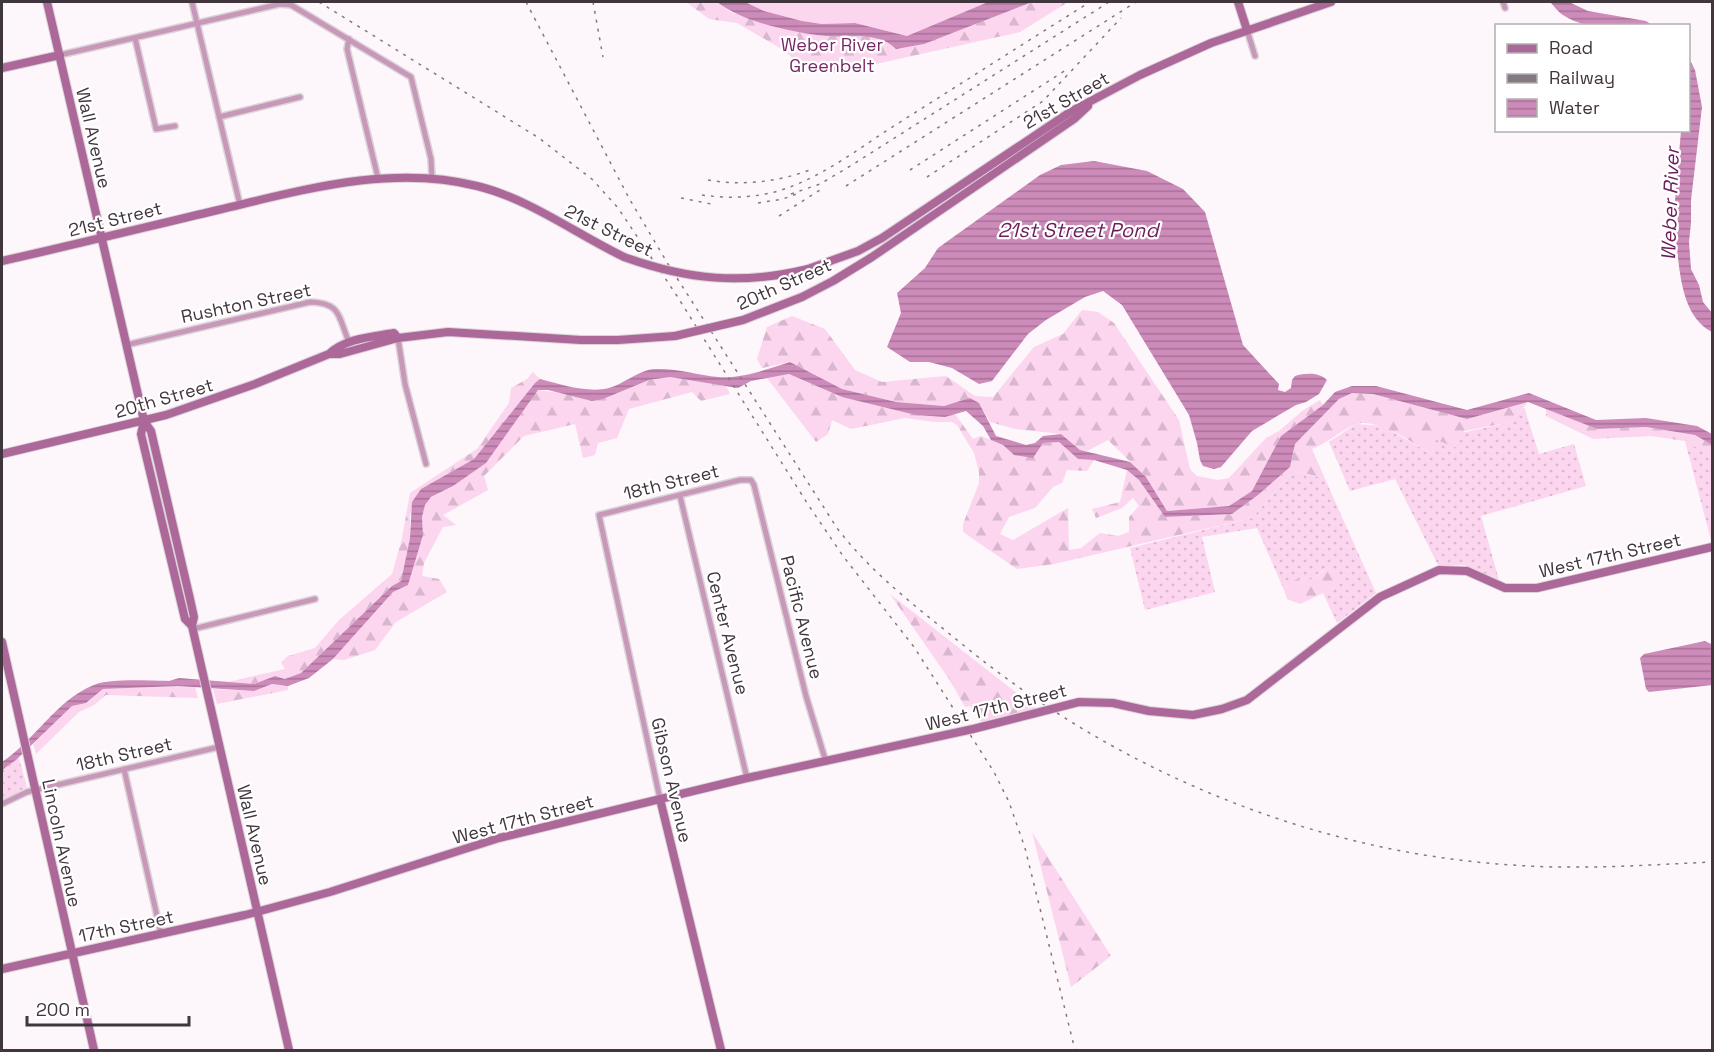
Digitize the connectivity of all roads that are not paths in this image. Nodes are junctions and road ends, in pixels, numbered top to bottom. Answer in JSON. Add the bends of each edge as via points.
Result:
{"nodes":[{"id":1,"x":47,"y":2,"type":"edge"},
{"id":2,"x":192,"y":2,"type":"edge"},
{"id":3,"x":1238,"y":2,"type":"edge"},
{"id":4,"x":1331,"y":2,"type":"edge"},
{"id":5,"x":198,"y":23,"type":"junction"},
{"id":6,"x":1247,"y":30,"type":"junction"},
{"id":7,"x":135,"y":38,"type":"junction"},
{"id":8,"x":349,"y":39,"type":"junction"},
{"id":9,"x":60,"y":55,"type":"junction"},
{"id":10,"x":1255,"y":56,"type":"dead end"},
{"id":11,"x":2,"y":68,"type":"edge"},
{"id":12,"x":300,"y":97,"type":"dead end"},
{"id":13,"x":1093,"y":101,"type":"junction"},
{"id":14,"x":219,"y":117,"type":"junction"},
{"id":15,"x":175,"y":126,"type":"dead end"},
{"id":16,"x":378,"y":178,"type":"junction"},
{"id":17,"x":432,"y":178,"type":"junction"},
{"id":18,"x":240,"y":205,"type":"junction"},
{"id":19,"x":102,"y":238,"type":"junction"},
{"id":20,"x":2,"y":261,"type":"edge"},
{"id":21,"x":398,"y":338,"type":"junction"},
{"id":22,"x":349,"y":342,"type":"junction"},
{"id":23,"x":126,"y":345,"type":"junction"},
{"id":24,"x":329,"y":354,"type":"junction"},
{"id":25,"x":144,"y":421,"type":"junction"},
{"id":26,"x":2,"y":454,"type":"edge"},
{"id":27,"x":426,"y":464,"type":"dead end"},
{"id":28,"x":751,"y":480,"type":"joint"},
{"id":29,"x":680,"y":495,"type":"junction"},
{"id":30,"x":599,"y":515,"type":"joint"},
{"id":31,"x":1713,"y":547,"type":"edge"},
{"id":32,"x":315,"y":599,"type":"dead end"},
{"id":33,"x":192,"y":627,"type":"junction"},
{"id":34,"x":2,"y":642,"type":"edge"},
{"id":35,"x":219,"y":747,"type":"junction"},
{"id":36,"x":826,"y":762,"type":"junction"},
{"id":37,"x":124,"y":769,"type":"junction"},
{"id":38,"x":747,"y":778,"type":"junction"},
{"id":39,"x":36,"y":790,"type":"junction"},
{"id":40,"x":660,"y":799,"type":"junction"},
{"id":41,"x":2,"y":804,"type":"edge"},
{"id":42,"x":256,"y":910,"type":"junction"},
{"id":43,"x":161,"y":934,"type":"junction"},
{"id":44,"x":71,"y":953,"type":"junction"},
{"id":45,"x":2,"y":969,"type":"edge"},
{"id":46,"x":94,"y":1050,"type":"edge"},
{"id":47,"x":289,"y":1050,"type":"edge"},
{"id":48,"x":721,"y":1050,"type":"edge"}],
"edges":[{"from":1,"to":9,"type":"main road","name":"Wall Avenue"},
{"from":2,"to":5,"type":"street"},
{"from":3,"to":6,"type":"main road"},
{"from":4,"to":6,"type":"main road","name":"21st Street"},
{"from":5,"to":7,"type":"street"},
{"from":5,"to":8,"type":"street","via":[[280,4],[291,5]]},
{"from":5,"to":14,"type":"street"},
{"from":6,"to":10,"type":"street"},
{"from":6,"to":13,"type":"main road","name":"21st Street","via":[[1172,59]]},
{"from":7,"to":9,"type":"street"},
{"from":7,"to":15,"type":"street","via":[[156,129]]},
{"from":8,"to":16,"type":"street","via":[[347,49]]},
{"from":8,"to":17,"type":"street","via":[[411,77]]},
{"from":9,"to":11,"type":"main road"},
{"from":9,"to":19,"type":"main road","name":"Wall Avenue"},
{"from":12,"to":14,"type":"street"},
{"from":13,"to":17,"type":"main road","name":"21st Street","bridge":true,"via":[[1070,112],[882,237],[808,269],[766,278],[718,279],[671,273],[624,257],[502,194]]},
{"from":13,"to":21,"type":"main road","name":"20th Street","bridge":true,"via":[[1074,119],[833,281],[742,320],[675,336],[618,340],[448,332]]},
{"from":14,"to":18,"type":"street"},
{"from":16,"to":17,"type":"main road","name":"21st Street"},
{"from":16,"to":18,"type":"main road","name":"21st Street"},
{"from":18,"to":19,"type":"main road","name":"21st Street"},
{"from":19,"to":20,"type":"main road","name":"21st Street"},
{"from":19,"to":23,"type":"main road","name":"Wall Avenue"},
{"from":21,"to":22,"type":"main road","name":"20th Street","via":[[394,333]]},
{"from":21,"to":24,"type":"main road","name":"20th Street"},
{"from":21,"to":27,"type":"street","via":[[405,384]]},
{"from":22,"to":23,"type":"street","name":"Rushton Street","via":[[334,309],[327,303],[310,302]]},
{"from":22,"to":24,"type":"main road","name":"20th Street"},
{"from":23,"to":25,"type":"main road","name":"Wall Avenue"},
{"from":24,"to":25,"type":"main road","name":"20th Street","via":[[223,396]]},
{"from":25,"to":26,"type":"main road","name":"20th Street"},
{"from":25,"to":33,"type":"main road","name":"Wall Avenue","via":[[151,431],[194,617]]},
{"from":28,"to":29,"type":"street","name":"18th Street"},
{"from":28,"to":36,"type":"street","name":"Pacific Avenue"},
{"from":29,"to":30,"type":"street","name":"18th Street"},
{"from":29,"to":38,"type":"street","name":"Center Avenue"},
{"from":30,"to":40,"type":"street","name":"Gibson Avenue"},
{"from":31,"to":36,"type":"main road","name":"West 17th Street","via":[[1537,588],[1505,588],[1467,571],[1439,570],[1380,597],[1247,700],[1222,709],[1193,715],[1079,702]]},
{"from":32,"to":33,"type":"street"},
{"from":33,"to":35,"type":"main road","name":"Wall Avenue"},
{"from":34,"to":39,"type":"main road","name":"Lincoln Avenue"},
{"from":35,"to":37,"type":"street","name":"18th Street"},
{"from":35,"to":42,"type":"main road","name":"Wall Avenue"},
{"from":36,"to":38,"type":"main road","name":"West 17th Street"},
{"from":37,"to":39,"type":"street","name":"18th Street"},
{"from":37,"to":43,"type":"street"},
{"from":38,"to":40,"type":"main road","name":"West 17th Street"},
{"from":39,"to":41,"type":"street","name":"18th Street"},
{"from":39,"to":44,"type":"main road","name":"Lincoln Avenue"},
{"from":40,"to":42,"type":"main road","name":"West 17th Street","via":[[499,838],[330,892]]},
{"from":40,"to":48,"type":"main road","name":"Gibson Avenue"},
{"from":42,"to":43,"type":"main road","name":"17th Street"},
{"from":42,"to":47,"type":"main road","name":"Wall Avenue"},
{"from":43,"to":44,"type":"main road","name":"17th Street"},
{"from":44,"to":45,"type":"main road","name":"17th Street"},
{"from":44,"to":46,"type":"main road","name":"Lincoln Avenue"}]}
